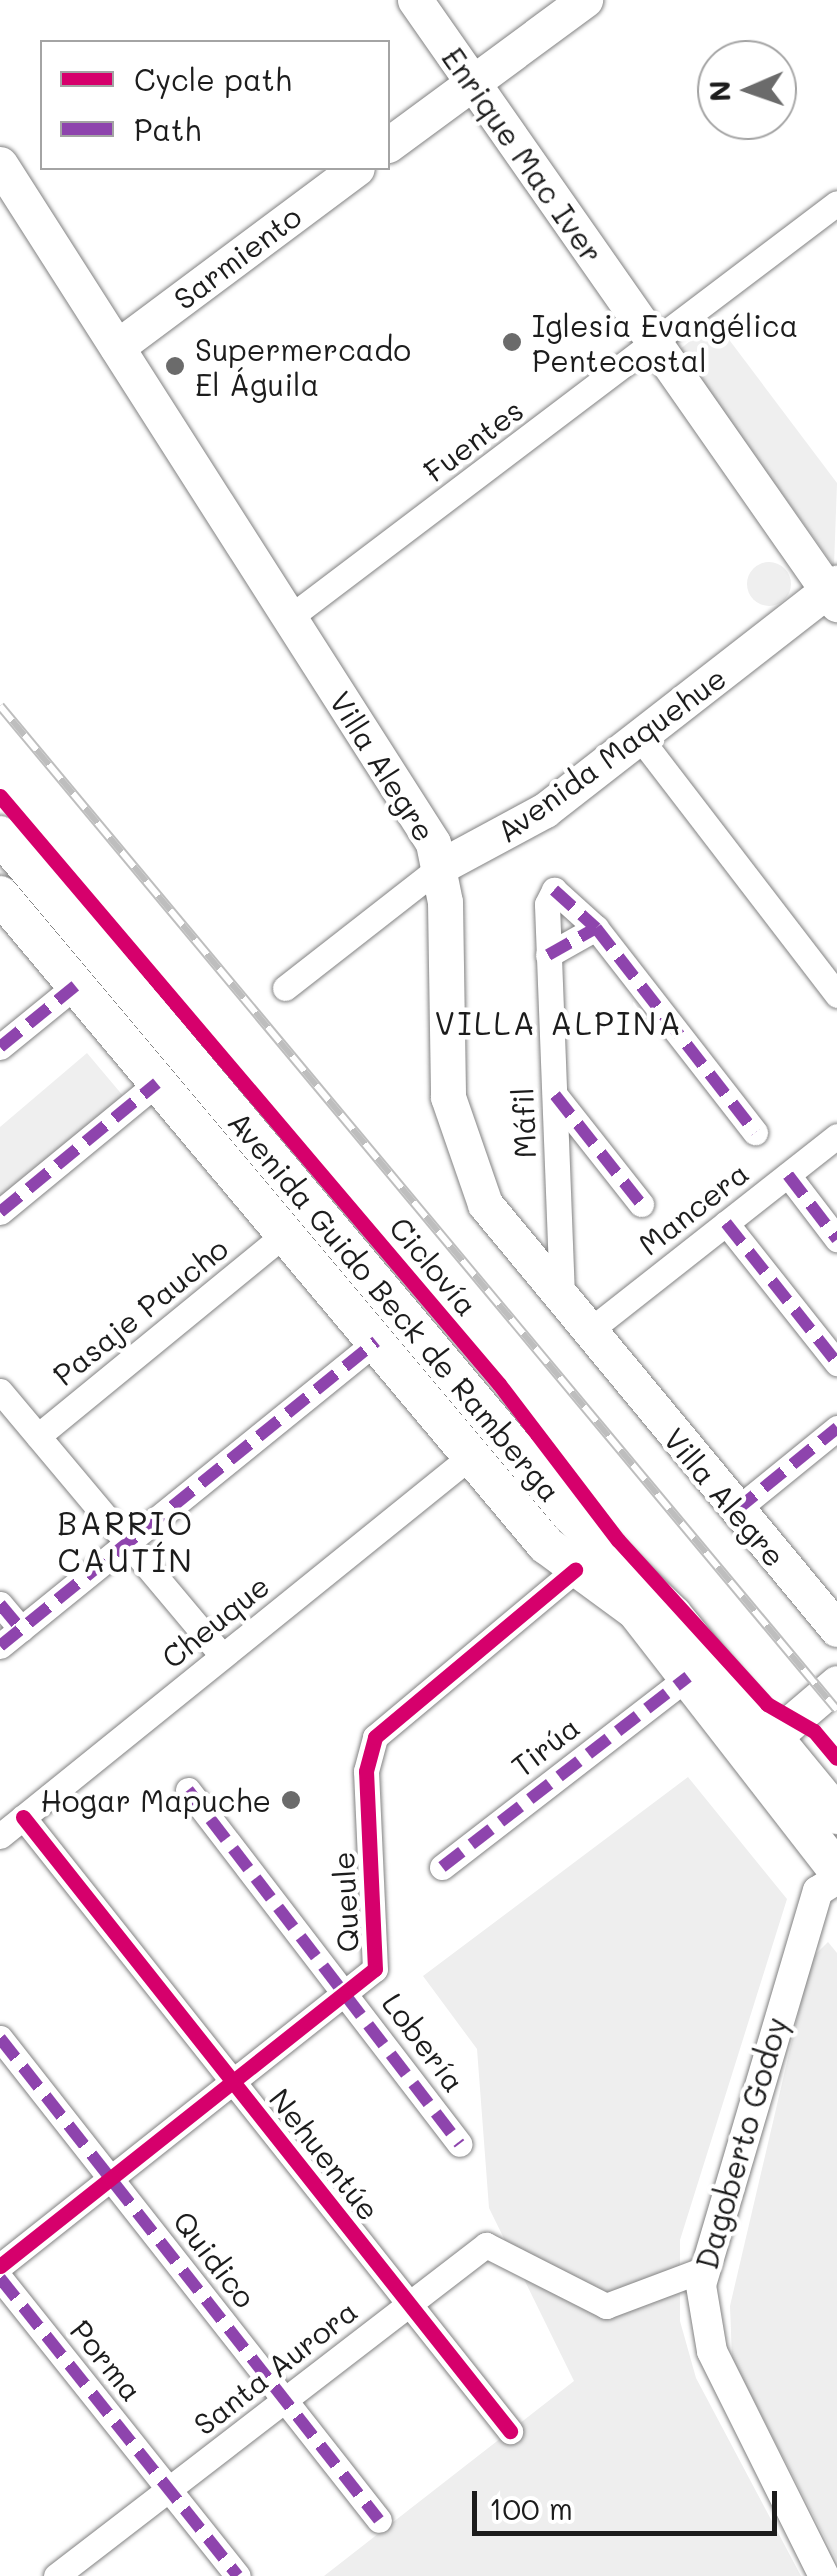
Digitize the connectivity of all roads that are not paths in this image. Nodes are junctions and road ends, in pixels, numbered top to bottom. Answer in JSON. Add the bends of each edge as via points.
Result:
{"nodes":[{"id":1,"x":415,"y":0,"type":"edge"},
{"id":2,"x":585,"y":0,"type":"edge"},
{"id":3,"x":472,"y":82,"type":"junction"},
{"id":4,"x":390,"y":143,"type":"edge"},
{"id":5,"x":0,"y":164,"type":"edge"},
{"id":6,"x":354,"y":170,"type":"edge"},
{"id":7,"x":837,"y":203,"type":"edge"},
{"id":8,"x":654,"y":343,"type":"junction"},
{"id":9,"x":117,"y":347,"type":"junction"},
{"id":10,"x":834,"y":593,"type":"edge"},
{"id":11,"x":290,"y":618,"type":"junction"},
{"id":12,"x":640,"y":738,"type":"junction"},
{"id":13,"x":0,"y":835,"type":"edge"},
{"id":14,"x":440,"y":866,"type":"junction"},
{"id":15,"x":0,"y":895,"type":"edge"},
{"id":16,"x":596,"y":928,"type":"junction"},
{"id":17,"x":548,"y":955,"type":"junction"},
{"id":18,"x":75,"y":986,"type":"junction"},
{"id":19,"x":285,"y":988,"type":"dead end"},
{"id":20,"x":837,"y":994,"type":"edge"},
{"id":21,"x":0,"y":1047,"type":"edge"},
{"id":22,"x":188,"y":1058,"type":"junction"},
{"id":23,"x":157,"y":1084,"type":"junction"},
{"id":24,"x":555,"y":1095,"type":"junction"},
{"id":25,"x":756,"y":1132,"type":"dead end"},
{"id":26,"x":837,"y":1136,"type":"edge"},
{"id":27,"x":788,"y":1175,"type":"junction"},
{"id":28,"x":641,"y":1204,"type":"dead end"},
{"id":29,"x":0,"y":1212,"type":"edge"},
{"id":30,"x":726,"y":1224,"type":"junction"},
{"id":31,"x":284,"y":1235,"type":"junction"},
{"id":32,"x":837,"y":1239,"type":"edge"},
{"id":33,"x":562,"y":1296,"type":"junction"},
{"id":34,"x":589,"y":1330,"type":"junction"},
{"id":35,"x":376,"y":1342,"type":"junction"},
{"id":36,"x":837,"y":1363,"type":"edge"},
{"id":37,"x":0,"y":1391,"type":"edge"},
{"id":38,"x":837,"y":1428,"type":"edge"},
{"id":39,"x":500,"y":1431,"type":"junction"},
{"id":40,"x":38,"y":1436,"type":"junction"},
{"id":41,"x":470,"y":1456,"type":"junction"},
{"id":42,"x":735,"y":1510,"type":"junction"},
{"id":43,"x":127,"y":1543,"type":"junction"},
{"id":44,"x":575,"y":1570,"type":"junction"},
{"id":45,"x":0,"y":1604,"type":"edge"},
{"id":46,"x":22,"y":1629,"type":"junction"},
{"id":47,"x":837,"y":1629,"type":"edge"},
{"id":48,"x":0,"y":1646,"type":"edge"},
{"id":49,"x":222,"y":1656,"type":"junction"},
{"id":50,"x":688,"y":1677,"type":"junction"},
{"id":51,"x":837,"y":1684,"type":"edge"},
{"id":52,"x":761,"y":1748,"type":"junction"},
{"id":53,"x":188,"y":1790,"type":"dead end"},
{"id":54,"x":23,"y":1818,"type":"junction"},
{"id":55,"x":819,"y":1819,"type":"edge"},
{"id":56,"x":0,"y":1836,"type":"edge"},
{"id":57,"x":442,"y":1867,"type":"dead end"},
{"id":58,"x":832,"y":1884,"type":"edge"},
{"id":59,"x":345,"y":1993,"type":"junction"},
{"id":60,"x":0,"y":2038,"type":"edge"},
{"id":61,"x":233,"y":2082,"type":"junction"},
{"id":62,"x":460,"y":2144,"type":"dead end"},
{"id":63,"x":110,"y":2178,"type":"junction"},
{"id":64,"x":0,"y":2266,"type":"edge"},
{"id":65,"x":702,"y":2270,"type":"junction"},
{"id":66,"x":0,"y":2278,"type":"edge"},
{"id":67,"x":409,"y":2304,"type":"junction"},
{"id":68,"x":285,"y":2400,"type":"junction"},
{"id":69,"x":510,"y":2432,"type":"dead end"},
{"id":70,"x":168,"y":2490,"type":"junction"},
{"id":71,"x":378,"y":2520,"type":"dead end"},
{"id":72,"x":56,"y":2576,"type":"edge"},
{"id":73,"x":238,"y":2576,"type":"edge"},
{"id":74,"x":824,"y":2576,"type":"edge"}],
"edges":[{"from":1,"to":3,"type":"main road","name":"Enrique Mac Iver"},
{"from":2,"to":3,"type":"main road"},
{"from":3,"to":4,"type":"main road"},
{"from":3,"to":8,"type":"main road","name":"Enrique Mac Iver"},
{"from":5,"to":9,"type":"main road","name":"Villa Alegre"},
{"from":6,"to":9,"type":"main road","name":"Sarmiento"},
{"from":7,"to":8,"type":"street","name":"Fuentes"},
{"from":8,"to":10,"type":"main road","name":"Enrique Mac Iver"},
{"from":8,"to":11,"type":"street","name":"Fuentes"},
{"from":9,"to":11,"type":"main road","name":"Villa Alegre"},
{"from":10,"to":12,"type":"main road","name":"Avenida Maquehue"},
{"from":11,"to":14,"type":"main road","name":"Villa Alegre","via":[[426,829]]},
{"from":12,"to":14,"type":"main road","name":"Avenida Maquehue","via":[[512,832]]},
{"from":12,"to":20,"type":"street"},
{"from":13,"to":22,"type":"main road","name":"Avenida Guido Beck de Ramberga"},
{"from":14,"to":19,"type":"street","name":"Avenida Maquehue"},
{"from":14,"to":33,"type":"main road","name":"Villa Alegre","via":[[454,1126],[485,1204]]},
{"from":15,"to":18,"type":"main road","name":"Avenida Guido Beck de Ramberga"},
{"from":16,"to":17,"type":"street"},
{"from":16,"to":17,"type":"street","name":"Máfil","via":[[554,890]]},
{"from":16,"to":25,"type":"street"},
{"from":17,"to":24,"type":"street","name":"Máfil"},
{"from":18,"to":21,"type":"street"},
{"from":18,"to":23,"type":"main road","name":"Avenida Guido Beck de Ramberga"},
{"from":22,"to":23,"type":"main road"},
{"from":22,"to":39,"type":"main road","name":"Avenida Guido Beck de Ramberga"},
{"from":23,"to":29,"type":"street"},
{"from":23,"to":31,"type":"main road","name":"Avenida Guido Beck de Ramberga"},
{"from":24,"to":28,"type":"street"},
{"from":24,"to":33,"type":"street","name":"Máfil"},
{"from":26,"to":27,"type":"street","name":"Mancera"},
{"from":27,"to":30,"type":"street","name":"Mancera"},
{"from":27,"to":32,"type":"street"},
{"from":30,"to":34,"type":"street","name":"Mancera"},
{"from":30,"to":36,"type":"street"},
{"from":31,"to":35,"type":"main road","name":"Avenida Guido Beck de Ramberga"},
{"from":31,"to":40,"type":"street","name":"Pasaje Paucho"},
{"from":33,"to":34,"type":"main road","name":"Villa Alegre"},
{"from":34,"to":42,"type":"main road","name":"Villa Alegre"},
{"from":35,"to":41,"type":"main road","name":"Avenida Guido Beck de Ramberga"},
{"from":35,"to":43,"type":"street"},
{"from":37,"to":40,"type":"street"},
{"from":38,"to":42,"type":"street"},
{"from":39,"to":41,"type":"main road"},
{"from":39,"to":52,"type":"main road","name":"Avenida Guido Beck de Ramberga","via":[[673,1615]]},
{"from":40,"to":43,"type":"street"},
{"from":41,"to":44,"type":"main road","name":"Avenida Guido Beck de Ramberga"},
{"from":41,"to":49,"type":"street","name":"Cheuque"},
{"from":42,"to":47,"type":"main road","name":"Villa Alegre"},
{"from":43,"to":46,"type":"street"},
{"from":43,"to":49,"type":"street"},
{"from":44,"to":50,"type":"main road","name":"Avenida Guido Beck de Ramberga","via":[[636,1612]]},
{"from":44,"to":59,"type":"street","name":"Queule","via":[[375,1737],[366,1771],[375,1969]]},
{"from":45,"to":46,"type":"street"},
{"from":46,"to":48,"type":"street"},
{"from":49,"to":54,"type":"street","name":"Cheuque"},
{"from":50,"to":52,"type":"main road","name":"Avenida Guido Beck de Ramberga"},
{"from":50,"to":57,"type":"street","name":"Tirúa"},
{"from":51,"to":52,"type":"main road"},
{"from":52,"to":55,"type":"main road","name":"Avenida Guido Beck de Ramberga"},
{"from":53,"to":59,"type":"street","name":"Lobería"},
{"from":54,"to":56,"type":"street","name":"Cheuque"},
{"from":54,"to":61,"type":"street","name":"Nehuentúe"},
{"from":55,"to":58,"type":"main road"},
{"from":58,"to":65,"type":"street","name":"Dagoberto Godoy"},
{"from":59,"to":61,"type":"street","name":"Queule"},
{"from":59,"to":62,"type":"street","name":"Lobería"},
{"from":60,"to":63,"type":"street","name":"Quidico"},
{"from":61,"to":63,"type":"street","name":"Queule"},
{"from":61,"to":67,"type":"street","name":"Nehuentúe"},
{"from":63,"to":64,"type":"street","name":"Queule"},
{"from":63,"to":68,"type":"street","name":"Quidico"},
{"from":65,"to":67,"type":"street","name":"Santa Aurora","via":[[606,2306],[486,2245]]},
{"from":65,"to":74,"type":"street","name":"Dagoberto Godoy","via":[[712,2351]]},
{"from":66,"to":70,"type":"street","name":"Porma"},
{"from":67,"to":68,"type":"street","name":"Santa Aurora"},
{"from":67,"to":69,"type":"street","name":"Nehuentúe"},
{"from":68,"to":70,"type":"street","name":"Santa Aurora"},
{"from":68,"to":71,"type":"street","name":"Quidico"},
{"from":70,"to":72,"type":"street","name":"Santa Aurora"},
{"from":70,"to":73,"type":"street","name":"Porma"}]}
